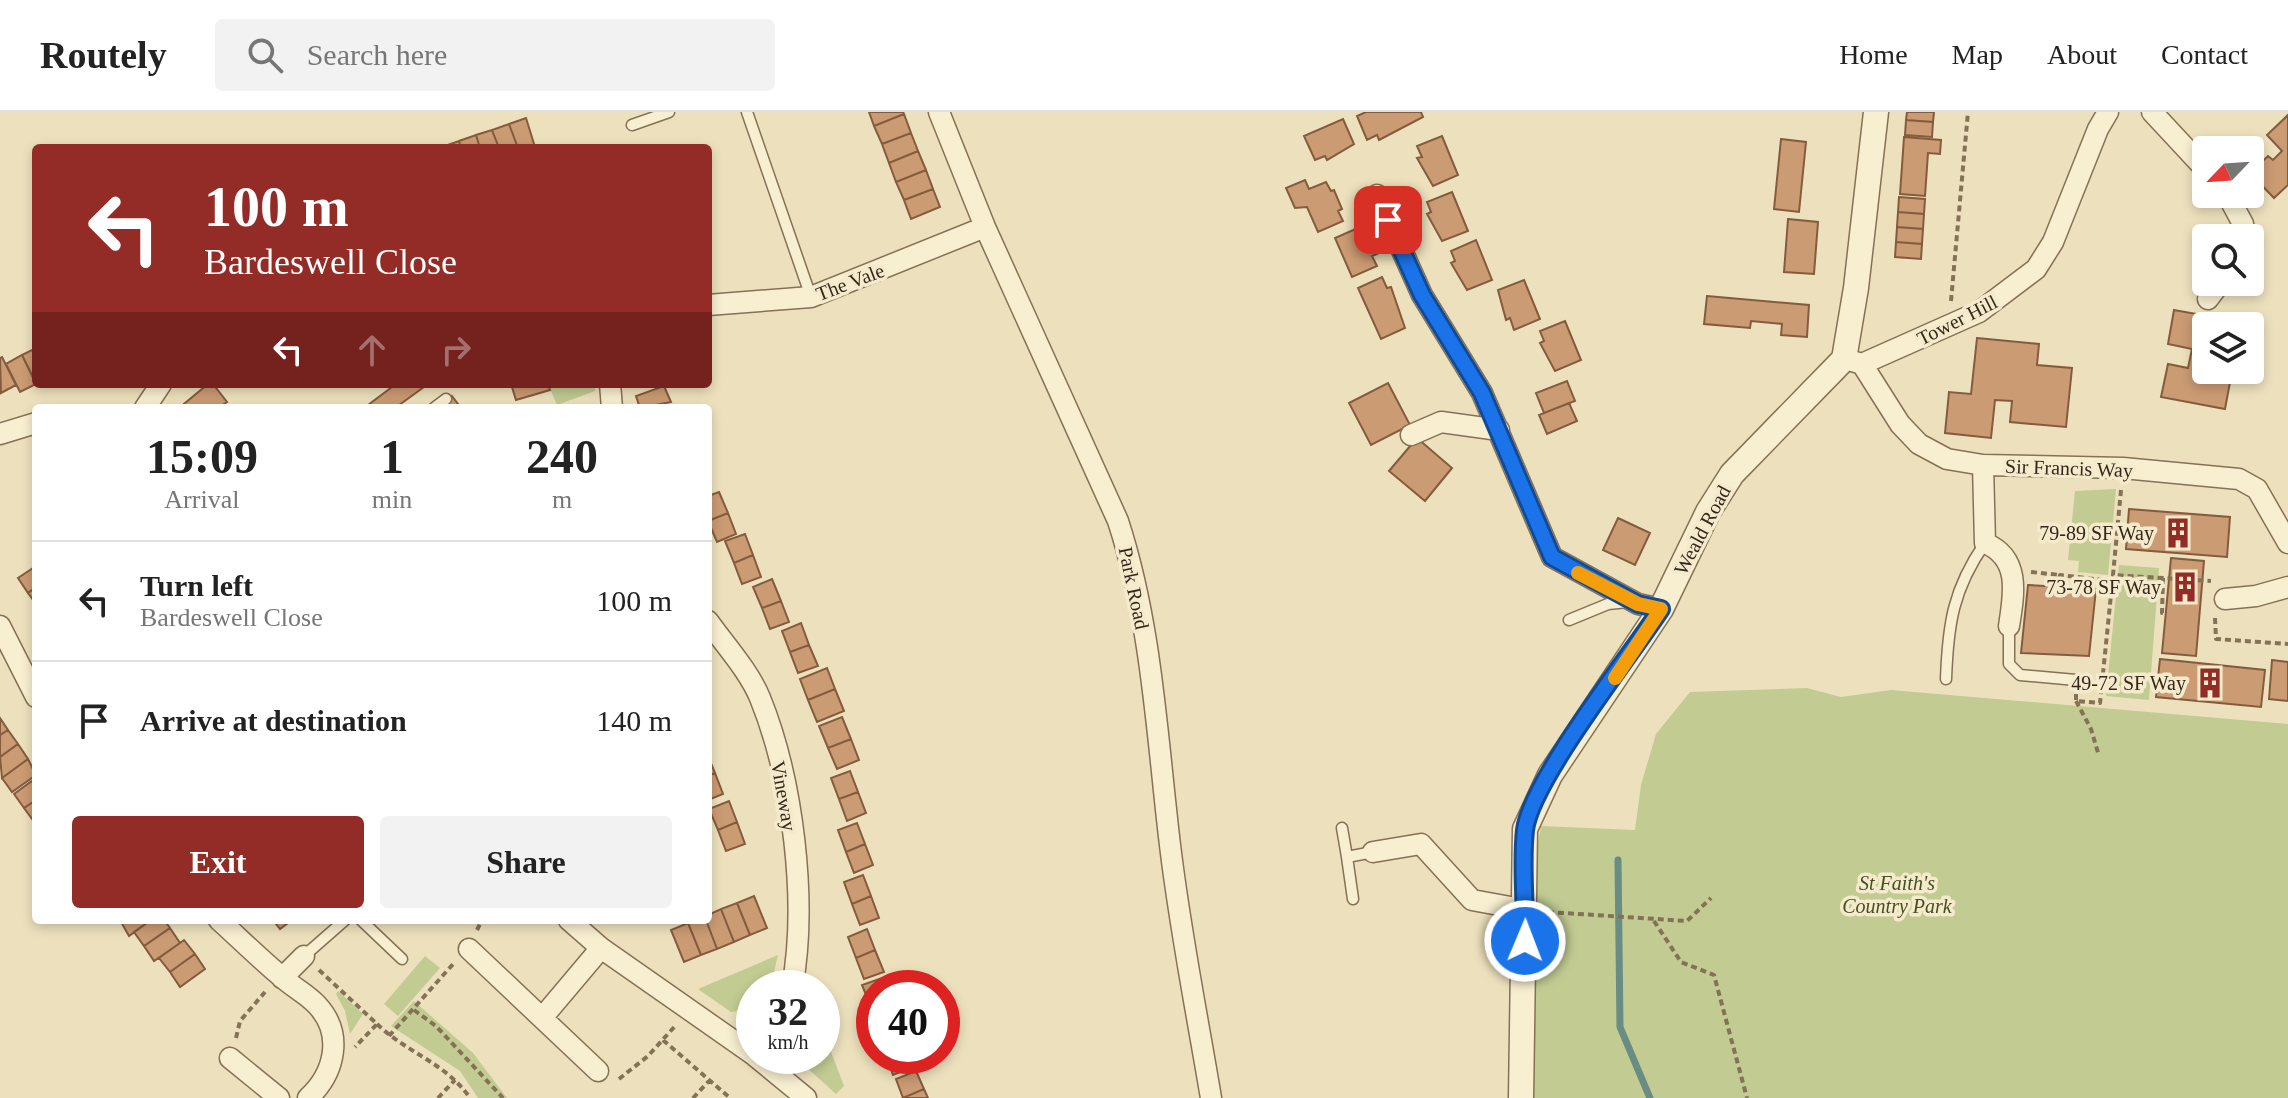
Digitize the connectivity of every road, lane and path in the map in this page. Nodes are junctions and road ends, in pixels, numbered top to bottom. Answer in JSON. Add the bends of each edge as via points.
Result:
{"nodes":[{"id":1,"x":669,"y":112,"type":"edge"},
{"id":2,"x":747,"y":112,"type":"edge"},
{"id":3,"x":939,"y":112,"type":"edge"},
{"id":4,"x":1876,"y":112,"type":"edge"},
{"id":5,"x":1968,"y":112,"type":"edge"},
{"id":6,"x":2108,"y":112,"type":"edge"},
{"id":7,"x":2152,"y":112,"type":"edge"},
{"id":8,"x":632,"y":125,"type":"dead end"},
{"id":9,"x":2192,"y":155,"type":"edge"},
{"id":10,"x":1377,"y":195,"type":"dead end"},
{"id":11,"x":985,"y":227,"type":"junction"},
{"id":12,"x":2210,"y":296,"type":"edge"},
{"id":13,"x":811,"y":297,"type":"junction"},
{"id":14,"x":2208,"y":299,"type":"dead end"},
{"id":15,"x":712,"y":305,"type":"edge"},
{"id":16,"x":1948,"y":325,"type":"junction"},
{"id":17,"x":1853,"y":361,"type":"junction"},
{"id":18,"x":446,"y":399,"type":"dead end"},
{"id":19,"x":439,"y":404,"type":"edge"},
{"id":20,"x":32,"y":424,"type":"edge"},
{"id":21,"x":1499,"y":430,"type":"junction"},
{"id":22,"x":0,"y":434,"type":"edge"},
{"id":23,"x":1411,"y":435,"type":"dead end"},
{"id":24,"x":1983,"y":465,"type":"junction"},
{"id":25,"x":2123,"y":468,"type":"junction"},
{"id":26,"x":1985,"y":543,"type":"junction"},
{"id":27,"x":2288,"y":543,"type":"edge"},
{"id":28,"x":2113,"y":578,"type":"junction"},
{"id":29,"x":2163,"y":578,"type":"junction"},
{"id":30,"x":2058,"y":587,"type":"dead end"},
{"id":31,"x":2288,"y":587,"type":"edge"},
{"id":32,"x":1650,"y":606,"type":"junction"},
{"id":33,"x":2220,"y":607,"type":"junction"},
{"id":34,"x":2166,"y":614,"type":"dead end"},
{"id":35,"x":1569,"y":620,"type":"dead end"},
{"id":36,"x":0,"y":626,"type":"edge"},
{"id":37,"x":2009,"y":626,"type":"joint"},
{"id":38,"x":712,"y":627,"type":"edge"},
{"id":39,"x":2288,"y":644,"type":"edge"},
{"id":40,"x":1946,"y":679,"type":"dead end"},
{"id":41,"x":2076,"y":680,"type":"joint"},
{"id":42,"x":32,"y":689,"type":"edge"},
{"id":43,"x":2076,"y":701,"type":"junction"},
{"id":44,"x":2099,"y":756,"type":"dead end"},
{"id":45,"x":1342,"y":828,"type":"dead end"},
{"id":46,"x":1373,"y":852,"type":"joint"},
{"id":47,"x":1347,"y":857,"type":"junction"},
{"id":48,"x":1711,"y":898,"type":"dead end"},
{"id":49,"x":1353,"y":899,"type":"dead end"},
{"id":50,"x":1526,"y":910,"type":"junction"},
{"id":51,"x":1654,"y":921,"type":"junction"},
{"id":52,"x":223,"y":924,"type":"edge"},
{"id":53,"x":340,"y":924,"type":"edge"},
{"id":54,"x":365,"y":924,"type":"edge"},
{"id":55,"x":574,"y":924,"type":"edge"},
{"id":56,"x":601,"y":948,"type":"junction"},
{"id":57,"x":469,"y":949,"type":"joint"},
{"id":58,"x":304,"y":956,"type":"joint"},
{"id":59,"x":402,"y":959,"type":"dead end"},
{"id":60,"x":794,"y":970,"type":"edge"},
{"id":61,"x":281,"y":976,"type":"junction"},
{"id":62,"x":413,"y":1009,"type":"junction"},
{"id":63,"x":688,"y":1011,"type":"junction"},
{"id":64,"x":542,"y":1018,"type":"junction"},
{"id":65,"x":377,"y":1024,"type":"dead end"},
{"id":66,"x":389,"y":1036,"type":"junction"},
{"id":67,"x":663,"y":1040,"type":"junction"},
{"id":68,"x":736,"y":1042,"type":"edge"},
{"id":69,"x":230,"y":1058,"type":"joint"},
{"id":70,"x":778,"y":1074,"type":"edge"},
{"id":71,"x":606,"y":1077,"type":"joint"},
{"id":72,"x":455,"y":1080,"type":"junction"},
{"id":73,"x":709,"y":1081,"type":"junction"},
{"id":74,"x":316,"y":1091,"type":"edge"},
{"id":75,"x":279,"y":1098,"type":"edge"},
{"id":76,"x":339,"y":1098,"type":"edge"},
{"id":77,"x":438,"y":1098,"type":"edge"},
{"id":78,"x":470,"y":1098,"type":"edge"},
{"id":79,"x":503,"y":1098,"type":"edge"},
{"id":80,"x":693,"y":1098,"type":"edge"},
{"id":81,"x":730,"y":1098,"type":"edge"},
{"id":82,"x":806,"y":1098,"type":"edge"},
{"id":83,"x":1211,"y":1098,"type":"edge"},
{"id":84,"x":1521,"y":1098,"type":"edge"},
{"id":85,"x":1747,"y":1098,"type":"edge"}],
"edges":[{"from":1,"to":8,"type":"lane"},
{"from":2,"to":13,"type":"lane"},
{"from":3,"to":11,"type":"street","name":"Park Road"},
{"from":4,"to":17,"type":"street"},
{"from":5,"to":16,"type":"path"},
{"from":6,"to":16,"type":"street","name":"Tower Hill","via":[[2053,242],[2036,269],[1979,312]]},
{"from":7,"to":9,"type":"street"},
{"from":10,"to":21,"type":"street","via":[[1422,295]]},
{"from":11,"to":13,"type":"street","name":"The Vale"},
{"from":11,"to":83,"type":"street","name":"Park Road","via":[[1118,521],[1132,564],[1174,878]]},
{"from":12,"to":14,"type":"street"},
{"from":13,"to":15,"type":"street","name":"The Vale"},
{"from":16,"to":17,"type":"street","name":"Tower Hill"},
{"from":17,"to":24,"type":"street","name":"Sir Francis Way","via":[[1919,444],[1947,459]]},
{"from":17,"to":32,"type":"street","name":"Weald Road","via":[[1732,474]]},
{"from":18,"to":19,"type":"lane"},
{"from":20,"to":22,"type":"street"},
{"from":21,"to":23,"type":"street","via":[[1441,422]]},
{"from":21,"to":32,"type":"street","via":[[1552,557]]},
{"from":24,"to":25,"type":"street","name":"Sir Francis Way"},
{"from":24,"to":26,"type":"street"},
{"from":25,"to":27,"type":"street","name":"Sir Francis Way","via":[[2239,479],[2257,489]]},
{"from":25,"to":28,"type":"path"},
{"from":26,"to":37,"type":"street","via":[[2002,554],[2014,576]]},
{"from":26,"to":40,"type":"lane","via":[[1955,594]]},
{"from":28,"to":29,"type":"path"},
{"from":28,"to":30,"type":"path","via":[[2060,575]]},
{"from":28,"to":43,"type":"path","via":[[2100,703]]},
{"from":29,"to":33,"type":"path","via":[[2224,582]]},
{"from":29,"to":34,"type":"path"},
{"from":31,"to":33,"type":"street"},
{"from":32,"to":35,"type":"lane","via":[[1608,604]]},
{"from":32,"to":50,"type":"street","name":"Weald Road","via":[[1531,810],[1525,829]]},
{"from":33,"to":39,"type":"path","via":[[2216,639]]},
{"from":36,"to":42,"type":"street"},
{"from":37,"to":41,"type":"lane","via":[[2009,664],[2020,675]]},
{"from":38,"to":60,"type":"street","name":"Vineway","via":[[759,695],[779,763],[790,821],[798,925]]},
{"from":41,"to":43,"type":"path"},
{"from":43,"to":44,"type":"path"},
{"from":45,"to":47,"type":"lane"},
{"from":46,"to":47,"type":"lane"},
{"from":46,"to":50,"type":"street","via":[[1421,844],[1472,900]]},
{"from":47,"to":49,"type":"lane"},
{"from":48,"to":51,"type":"path","via":[[1687,921]]},
{"from":50,"to":51,"type":"path"},
{"from":50,"to":84,"type":"street","name":"Weald Road"},
{"from":51,"to":85,"type":"path","via":[[1681,962],[1714,975]]},
{"from":52,"to":61,"type":"street"},
{"from":53,"to":58,"type":"lane"},
{"from":54,"to":59,"type":"lane"},
{"from":55,"to":56,"type":"street"},
{"from":56,"to":63,"type":"street"},
{"from":56,"to":64,"type":"street"},
{"from":57,"to":62,"type":"path"},
{"from":57,"to":64,"type":"street"},
{"from":58,"to":61,"type":"street"},
{"from":61,"to":69,"type":"path","via":[[240,1021]]},
{"from":61,"to":74,"type":"street","via":[[318,1006],[331,1025],[335,1041]]},
{"from":62,"to":66,"type":"path"},
{"from":62,"to":79,"type":"path"},
{"from":63,"to":67,"type":"path"},
{"from":63,"to":68,"type":"street"},
{"from":64,"to":71,"type":"street"},
{"from":65,"to":66,"type":"path"},
{"from":66,"to":72,"type":"path"},
{"from":67,"to":71,"type":"path","via":[[630,1072]]},
{"from":67,"to":73,"type":"path"},
{"from":69,"to":75,"type":"street"},
{"from":70,"to":82,"type":"street"},
{"from":72,"to":77,"type":"path"},
{"from":72,"to":78,"type":"path"},
{"from":73,"to":80,"type":"path"},
{"from":73,"to":81,"type":"path"},
{"from":74,"to":76,"type":"street"}]}
